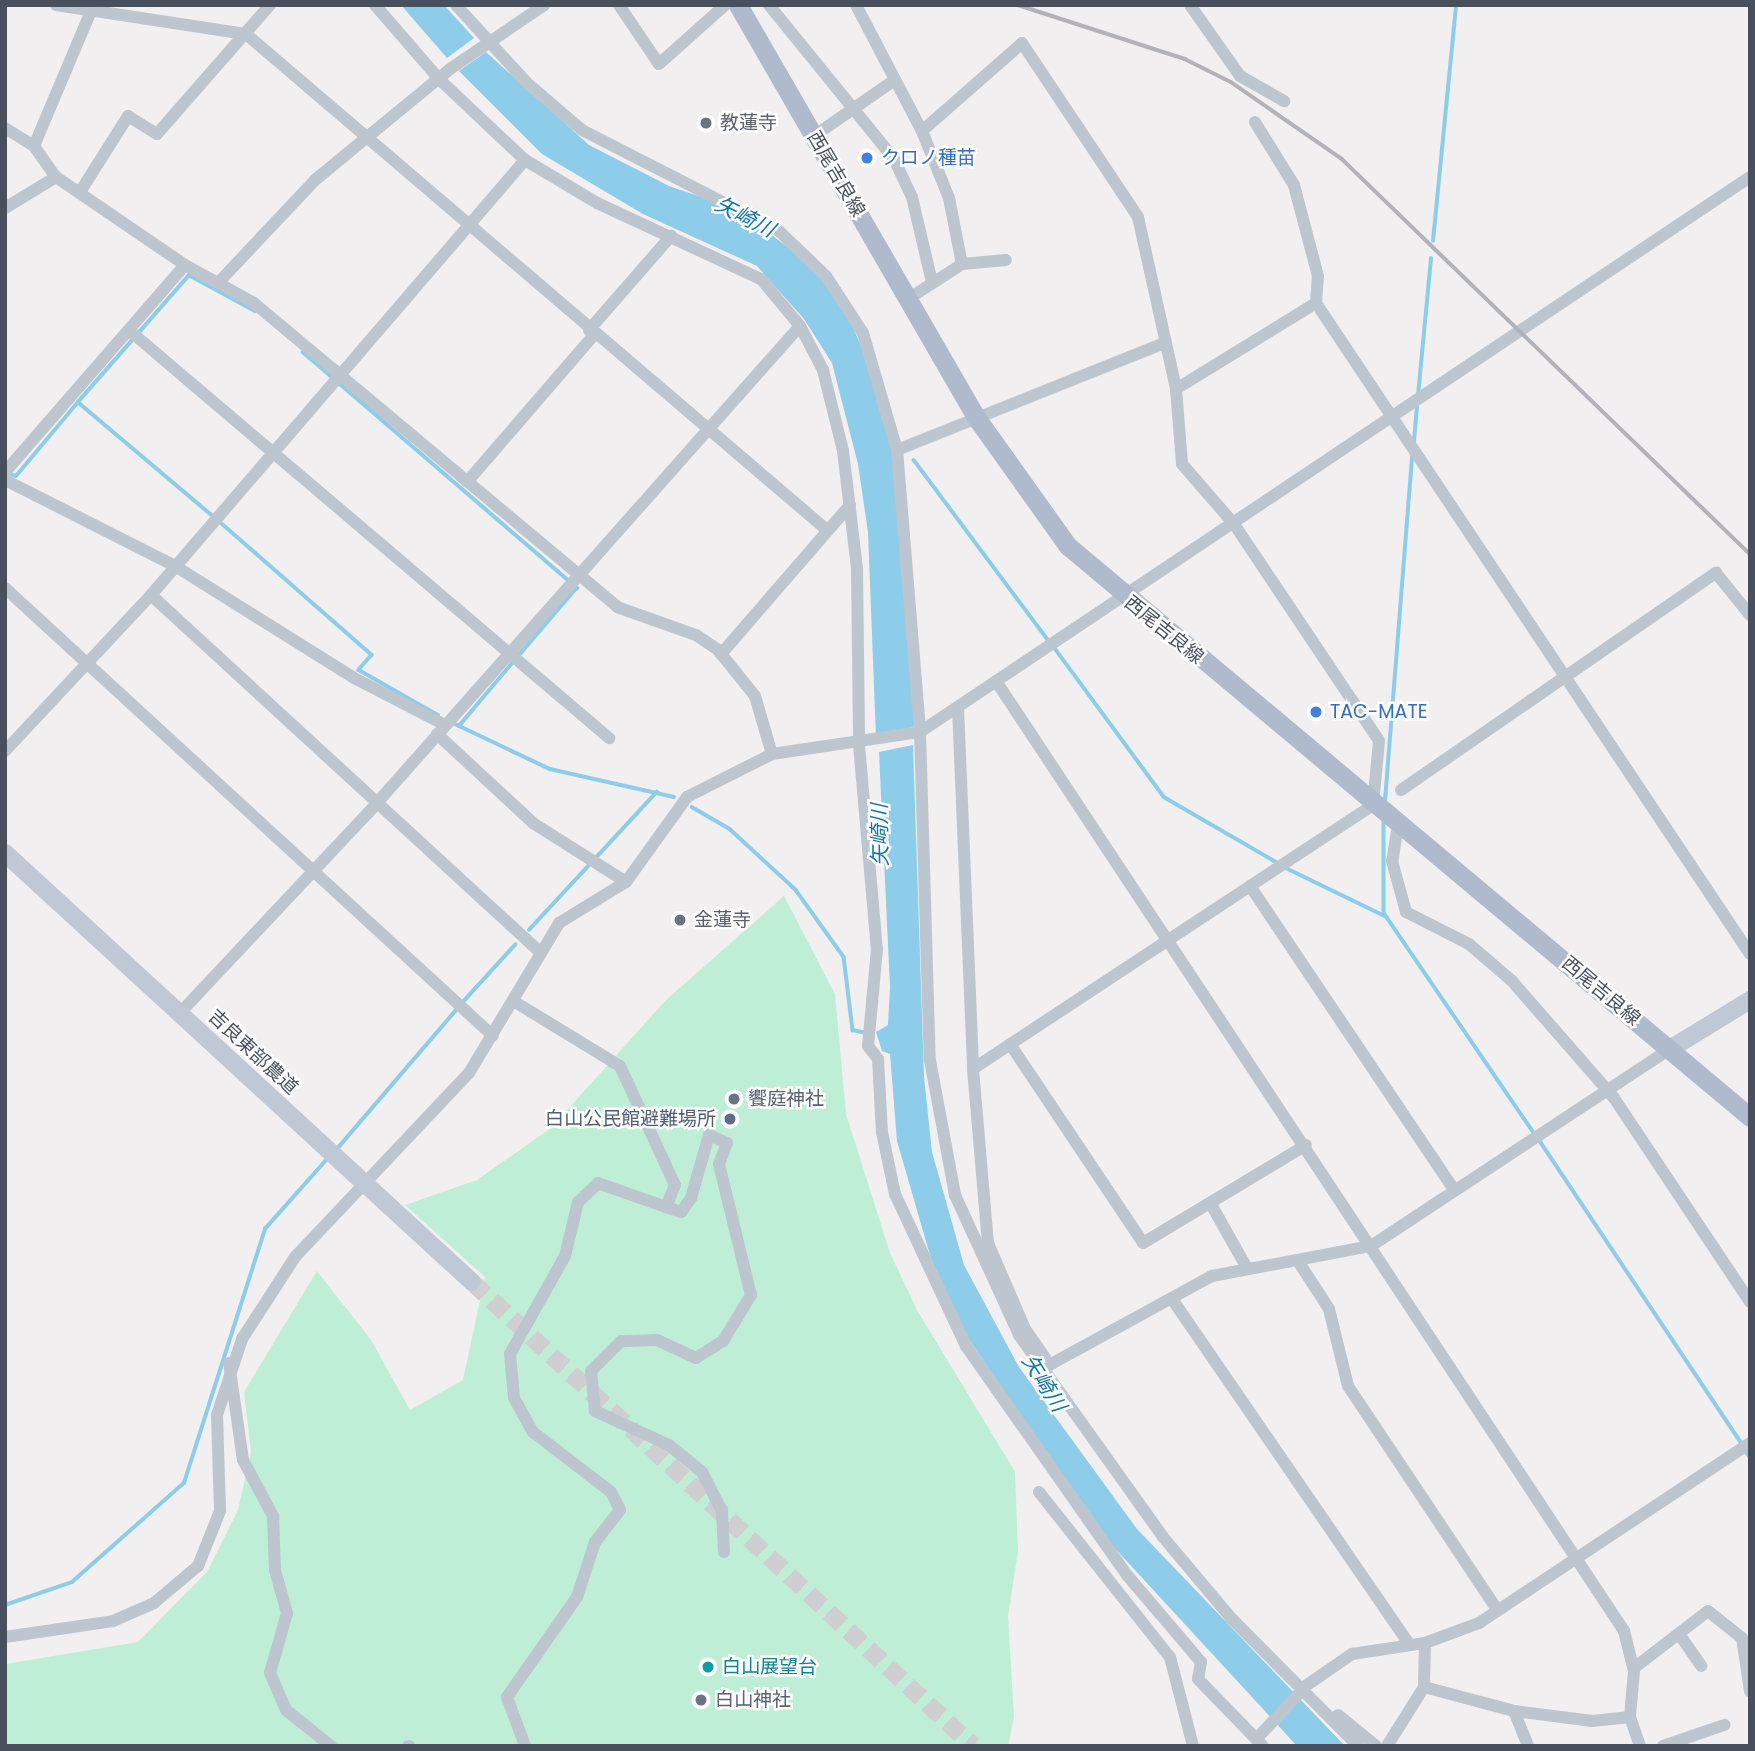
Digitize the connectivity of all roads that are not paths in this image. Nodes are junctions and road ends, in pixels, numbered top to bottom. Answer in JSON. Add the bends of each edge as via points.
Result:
{"nodes":[{"id":1,"x":56,"y":5,"type":"edge"},
{"id":2,"x":270,"y":5,"type":"edge"},
{"id":3,"x":375,"y":5,"type":"edge"},
{"id":4,"x":456,"y":5,"type":"edge"},
{"id":5,"x":544,"y":5,"type":"edge"},
{"id":6,"x":620,"y":5,"type":"edge"},
{"id":7,"x":725,"y":5,"type":"edge"},
{"id":8,"x":738,"y":5,"type":"edge"},
{"id":9,"x":769,"y":5,"type":"edge"},
{"id":10,"x":856,"y":5,"type":"edge"},
{"id":11,"x":1190,"y":5,"type":"edge"},
{"id":12,"x":92,"y":8,"type":"edge"},
{"id":13,"x":246,"y":34,"type":"junction"},
{"id":14,"x":484,"y":45,"type":"junction"},
{"id":15,"x":440,"y":80,"type":"junction"},
{"id":16,"x":893,"y":81,"type":"junction"},
{"id":17,"x":1284,"y":101,"type":"dead end"},
{"id":18,"x":854,"y":107,"type":"junction"},
{"id":19,"x":1255,"y":122,"type":"dead end"},
{"id":20,"x":5,"y":128,"type":"edge"},
{"id":21,"x":922,"y":131,"type":"junction"},
{"id":22,"x":814,"y":136,"type":"junction"},
{"id":23,"x":365,"y":139,"type":"junction"},
{"id":24,"x":34,"y":146,"type":"junction"},
{"id":25,"x":525,"y":160,"type":"junction"},
{"id":26,"x":56,"y":177,"type":"junction"},
{"id":27,"x":1750,"y":177,"type":"edge"},
{"id":28,"x":80,"y":192,"type":"junction"},
{"id":29,"x":5,"y":208,"type":"edge"},
{"id":30,"x":468,"y":228,"type":"junction"},
{"id":31,"x":671,"y":236,"type":"junction"},
{"id":32,"x":1006,"y":260,"type":"dead end"},
{"id":33,"x":962,"y":264,"type":"junction"},
{"id":34,"x":185,"y":265,"type":"junction"},
{"id":35,"x":219,"y":282,"type":"junction"},
{"id":36,"x":932,"y":282,"type":"junction"},
{"id":37,"x":908,"y":299,"type":"junction"},
{"id":38,"x":1316,"y":303,"type":"junction"},
{"id":39,"x":800,"y":326,"type":"junction"},
{"id":40,"x":130,"y":331,"type":"junction"},
{"id":41,"x":592,"y":333,"type":"junction"},
{"id":42,"x":1161,"y":344,"type":"junction"},
{"id":43,"x":338,"y":375,"type":"junction"},
{"id":44,"x":1176,"y":389,"type":"junction"},
{"id":45,"x":1396,"y":414,"type":"junction"},
{"id":46,"x":978,"y":420,"type":"junction"},
{"id":47,"x":709,"y":432,"type":"junction"},
{"id":48,"x":273,"y":450,"type":"junction"},
{"id":49,"x":897,"y":450,"type":"junction"},
{"id":50,"x":5,"y":472,"type":"edge"},
{"id":51,"x":5,"y":480,"type":"edge"},
{"id":52,"x":467,"y":482,"type":"junction"},
{"id":53,"x":850,"y":505,"type":"junction"},
{"id":54,"x":1234,"y":524,"type":"junction"},
{"id":55,"x":827,"y":530,"type":"junction"},
{"id":56,"x":176,"y":566,"type":"junction"},
{"id":57,"x":577,"y":576,"type":"junction"},
{"id":58,"x":5,"y":587,"type":"edge"},
{"id":59,"x":151,"y":595,"type":"junction"},
{"id":60,"x":1122,"y":596,"type":"junction"},
{"id":61,"x":1750,"y":615,"type":"edge"},
{"id":62,"x":513,"y":653,"type":"junction"},
{"id":63,"x":721,"y":654,"type":"junction"},
{"id":64,"x":86,"y":663,"type":"junction"},
{"id":65,"x":1563,"y":675,"type":"junction"},
{"id":66,"x":996,"y":681,"type":"junction"},
{"id":67,"x":958,"y":708,"type":"junction"},
{"id":68,"x":441,"y":730,"type":"junction"},
{"id":69,"x":915,"y":734,"type":"junction"},
{"id":70,"x":610,"y":738,"type":"dead end"},
{"id":71,"x":859,"y":745,"type":"junction"},
{"id":72,"x":5,"y":751,"type":"edge"},
{"id":73,"x":772,"y":754,"type":"junction"},
{"id":74,"x":1401,"y":790,"type":"dead end"},
{"id":75,"x":376,"y":804,"type":"junction"},
{"id":76,"x":1373,"y":805,"type":"junction"},
{"id":77,"x":1396,"y":823,"type":"junction"},
{"id":78,"x":5,"y":853,"type":"edge"},
{"id":79,"x":313,"y":873,"type":"junction"},
{"id":80,"x":626,"y":882,"type":"junction"},
{"id":81,"x":1250,"y":886,"type":"junction"},
{"id":82,"x":1168,"y":939,"type":"junction"},
{"id":83,"x":541,"y":953,"type":"junction"},
{"id":84,"x":1750,"y":954,"type":"edge"},
{"id":85,"x":1750,"y":1000,"type":"edge"},
{"id":86,"x":515,"y":1002,"type":"junction"},
{"id":87,"x":180,"y":1013,"type":"junction"},
{"id":88,"x":493,"y":1036,"type":"junction"},
{"id":89,"x":1010,"y":1044,"type":"junction"},
{"id":90,"x":1670,"y":1049,"type":"junction"},
{"id":91,"x":973,"y":1069,"type":"junction"},
{"id":92,"x":1606,"y":1090,"type":"junction"},
{"id":93,"x":1750,"y":1117,"type":"edge"},
{"id":94,"x":1306,"y":1145,"type":"junction"},
{"id":95,"x":362,"y":1184,"type":"junction"},
{"id":96,"x":1454,"y":1190,"type":"junction"},
{"id":97,"x":1212,"y":1206,"type":"junction"},
{"id":98,"x":666,"y":1207,"type":"junction"},
{"id":99,"x":1371,"y":1246,"type":"junction"},
{"id":100,"x":1298,"y":1261,"type":"junction"},
{"id":101,"x":1247,"y":1268,"type":"junction"},
{"id":102,"x":472,"y":1282,"type":"tunnel mouth"},
{"id":103,"x":1172,"y":1298,"type":"junction"},
{"id":104,"x":1750,"y":1302,"type":"edge"},
{"id":105,"x":229,"y":1363,"type":"junction"},
{"id":106,"x":1046,"y":1366,"type":"junction"},
{"id":107,"x":1750,"y":1443,"type":"edge"},
{"id":108,"x":1039,"y":1492,"type":"dead end"},
{"id":109,"x":724,"y":1552,"type":"dead end"},
{"id":110,"x":1576,"y":1558,"type":"junction"},
{"id":111,"x":1498,"y":1611,"type":"junction"},
{"id":112,"x":1679,"y":1633,"type":"junction"},
{"id":113,"x":5,"y":1637,"type":"edge"},
{"id":114,"x":1408,"y":1643,"type":"junction"},
{"id":115,"x":1425,"y":1643,"type":"junction"},
{"id":116,"x":1701,"y":1666,"type":"dead end"},
{"id":117,"x":1634,"y":1668,"type":"junction"},
{"id":118,"x":1424,"y":1687,"type":"junction"},
{"id":119,"x":1750,"y":1690,"type":"edge"},
{"id":120,"x":1514,"y":1711,"type":"junction"},
{"id":121,"x":1329,"y":1714,"type":"junction"},
{"id":122,"x":1630,"y":1717,"type":"junction"},
{"id":123,"x":1724,"y":1725,"type":"dead end"},
{"id":124,"x":1256,"y":1741,"type":"edge"},
{"id":125,"x":331,"y":1746,"type":"edge"},
{"id":126,"x":525,"y":1746,"type":"edge"},
{"id":127,"x":1193,"y":1746,"type":"edge"},
{"id":128,"x":1358,"y":1746,"type":"edge"},
{"id":129,"x":1376,"y":1746,"type":"edge"},
{"id":130,"x":1387,"y":1746,"type":"edge"},
{"id":131,"x":1528,"y":1746,"type":"edge"},
{"id":132,"x":1640,"y":1746,"type":"edge"},
{"id":133,"x":1662,"y":1746,"type":"edge"}],
"edges":[{"from":1,"to":12,"type":"street"},
{"from":2,"to":13,"type":"street"},
{"from":3,"to":15,"type":"street"},
{"from":4,"to":14,"type":"street"},
{"from":5,"to":14,"type":"street"},
{"from":6,"to":7,"type":"street","via":[[659,64]]},
{"from":8,"to":22,"type":"main road","name":"西尾吉良線"},
{"from":9,"to":18,"type":"street"},
{"from":10,"to":16,"type":"street"},
{"from":11,"to":17,"type":"street","via":[[1240,76]]},
{"from":12,"to":13,"type":"street"},
{"from":12,"to":24,"type":"street"},
{"from":13,"to":23,"type":"street"},
{"from":13,"to":28,"type":"street","via":[[157,134],[128,117]]},
{"from":14,"to":15,"type":"street"},
{"from":14,"to":49,"type":"street","via":[[582,130],[632,160],[750,211],[804,252],[863,333]]},
{"from":15,"to":23,"type":"street"},
{"from":15,"to":25,"type":"street"},
{"from":16,"to":18,"type":"street"},
{"from":16,"to":21,"type":"street"},
{"from":18,"to":22,"type":"street"},
{"from":18,"to":36,"type":"street","via":[[894,159],[912,197]]},
{"from":19,"to":38,"type":"street","via":[[1294,185],[1318,276]]},
{"from":20,"to":24,"type":"street"},
{"from":21,"to":33,"type":"street","via":[[949,198]]},
{"from":21,"to":42,"type":"street","via":[[1022,43],[1138,217]]},
{"from":22,"to":37,"type":"main road","name":"西尾吉良線"},
{"from":23,"to":30,"type":"street"},
{"from":23,"to":35,"type":"street","via":[[315,180]]},
{"from":24,"to":26,"type":"street"},
{"from":25,"to":30,"type":"street"},
{"from":25,"to":31,"type":"street"},
{"from":26,"to":28,"type":"street"},
{"from":26,"to":29,"type":"street"},
{"from":27,"to":45,"type":"street"},
{"from":28,"to":34,"type":"street"},
{"from":30,"to":41,"type":"street"},
{"from":30,"to":43,"type":"street"},
{"from":31,"to":39,"type":"street","via":[[761,279]]},
{"from":31,"to":41,"type":"street"},
{"from":32,"to":33,"type":"street"},
{"from":33,"to":36,"type":"street"},
{"from":34,"to":35,"type":"street"},
{"from":34,"to":40,"type":"street"},
{"from":35,"to":43,"type":"street"},
{"from":36,"to":37,"type":"street"},
{"from":37,"to":46,"type":"main road","name":"西尾吉良線"},
{"from":38,"to":44,"type":"street"},
{"from":38,"to":45,"type":"street"},
{"from":39,"to":47,"type":"street"},
{"from":39,"to":53,"type":"street","via":[[823,370]]},
{"from":40,"to":48,"type":"street"},
{"from":40,"to":50,"type":"street"},
{"from":41,"to":47,"type":"street"},
{"from":41,"to":52,"type":"street"},
{"from":42,"to":44,"type":"street"},
{"from":42,"to":46,"type":"street","via":[[1096,366]]},
{"from":43,"to":48,"type":"street"},
{"from":43,"to":52,"type":"street"},
{"from":44,"to":54,"type":"street","via":[[1182,464]]},
{"from":45,"to":54,"type":"street"},
{"from":45,"to":65,"type":"street","via":[[1400,434]]},
{"from":46,"to":49,"type":"street"},
{"from":46,"to":60,"type":"main road","name":"西尾吉良線","via":[[1068,546]]},
{"from":47,"to":55,"type":"street"},
{"from":47,"to":57,"type":"street"},
{"from":48,"to":56,"type":"street"},
{"from":48,"to":62,"type":"street"},
{"from":49,"to":69,"type":"street"},
{"from":51,"to":56,"type":"street"},
{"from":52,"to":57,"type":"street"},
{"from":53,"to":55,"type":"street"},
{"from":53,"to":71,"type":"street"},
{"from":54,"to":60,"type":"street"},
{"from":54,"to":76,"type":"street","via":[[1379,741]]},
{"from":55,"to":63,"type":"street"},
{"from":56,"to":59,"type":"street"},
{"from":56,"to":68,"type":"street"},
{"from":57,"to":62,"type":"street"},
{"from":57,"to":63,"type":"street","via":[[617,607],[696,635]]},
{"from":58,"to":64,"type":"street"},
{"from":59,"to":64,"type":"street"},
{"from":59,"to":75,"type":"street"},
{"from":60,"to":66,"type":"street"},
{"from":60,"to":76,"type":"main road","name":"西尾吉良線"},
{"from":61,"to":65,"type":"street","via":[[1716,573]]},
{"from":62,"to":68,"type":"street"},
{"from":62,"to":70,"type":"street"},
{"from":63,"to":73,"type":"street","via":[[755,696]]},
{"from":64,"to":72,"type":"street"},
{"from":64,"to":79,"type":"street"},
{"from":65,"to":74,"type":"street"},
{"from":65,"to":84,"type":"street"},
{"from":66,"to":67,"type":"street"},
{"from":66,"to":82,"type":"street"},
{"from":67,"to":69,"type":"street"},
{"from":67,"to":91,"type":"street"},
{"from":68,"to":75,"type":"street"},
{"from":68,"to":80,"type":"street","via":[[533,823]]},
{"from":69,"to":71,"type":"street"},
{"from":69,"to":106,"type":"street","via":[[930,1060],[939,1132],[967,1229],[1001,1305]]},
{"from":71,"to":73,"type":"street"},
{"from":71,"to":124,"type":"street","via":[[877,949],[868,1045],[878,1059],[882,1132],[912,1240],[966,1346],[1127,1574],[1201,1662],[1198,1679]]},
{"from":73,"to":80,"type":"street","via":[[687,797]]},
{"from":75,"to":79,"type":"street"},
{"from":75,"to":83,"type":"street"},
{"from":76,"to":77,"type":"main road","name":"西尾吉良線"},
{"from":76,"to":81,"type":"street"},
{"from":77,"to":90,"type":"main road","name":"西尾吉良線"},
{"from":77,"to":92,"type":"street","via":[[1392,861],[1406,912],[1469,944],[1512,982]]},
{"from":78,"to":87,"type":"street","name":"吉良東部農道"},
{"from":79,"to":87,"type":"street"},
{"from":79,"to":88,"type":"street"},
{"from":80,"to":83,"type":"street","via":[[570,914]]},
{"from":81,"to":82,"type":"street"},
{"from":81,"to":96,"type":"street"},
{"from":82,"to":89,"type":"street"},
{"from":82,"to":94,"type":"street"},
{"from":83,"to":86,"type":"street"},
{"from":85,"to":90,"type":"street"},
{"from":86,"to":88,"type":"street"},
{"from":86,"to":98,"type":"street","via":[[620,1066],[675,1185]]},
{"from":87,"to":95,"type":"street","name":"吉良東部農道"},
{"from":88,"to":95,"type":"street","via":[[448,1097]]},
{"from":89,"to":91,"type":"street"},
{"from":89,"to":97,"type":"street","via":[[1143,1243]]},
{"from":90,"to":92,"type":"street"},
{"from":90,"to":93,"type":"main road","name":"西尾吉良線"},
{"from":91,"to":106,"type":"street","via":[[988,1243]]},
{"from":92,"to":96,"type":"street"},
{"from":92,"to":104,"type":"street"},
{"from":94,"to":97,"type":"street"},
{"from":94,"to":99,"type":"street"},
{"from":95,"to":102,"type":"street","name":"吉良東部農道"},
{"from":95,"to":105,"type":"street","via":[[295,1257]]},
{"from":96,"to":99,"type":"street"},
{"from":97,"to":101,"type":"street"},
{"from":98,"to":109,"type":"street","via":[[681,1212],[691,1198],[709,1135],[727,1143],[719,1164],[751,1295],[723,1341],[696,1358],[657,1340],[621,1341],[591,1371],[595,1411],[669,1446],[702,1472],[722,1511]]},
{"from":98,"to":126,"type":"street","via":[[598,1183],[578,1202],[565,1256],[510,1354],[514,1398],[533,1432],[611,1492],[620,1510],[595,1542],[571,1608],[507,1697]]},
{"from":99,"to":100,"type":"street"},
{"from":99,"to":110,"type":"street"},
{"from":100,"to":101,"type":"street"},
{"from":100,"to":111,"type":"street","via":[[1329,1309],[1348,1386]]},
{"from":101,"to":103,"type":"street","via":[[1212,1276]]},
{"from":103,"to":106,"type":"street"},
{"from":103,"to":114,"type":"street"},
{"from":105,"to":113,"type":"street","via":[[217,1415],[220,1511],[198,1566],[154,1603],[113,1621]]},
{"from":105,"to":125,"type":"street","via":[[243,1460],[273,1516],[275,1570],[287,1613],[270,1672],[286,1710]]},
{"from":106,"to":121,"type":"street","via":[[1194,1577]]},
{"from":107,"to":110,"type":"street"},
{"from":108,"to":127,"type":"street","via":[[1170,1657]]},
{"from":110,"to":111,"type":"street"},
{"from":110,"to":117,"type":"street","via":[[1624,1631]]},
{"from":111,"to":115,"type":"street"},
{"from":112,"to":116,"type":"street"},
{"from":112,"to":117,"type":"street"},
{"from":112,"to":119,"type":"street","via":[[1703,1611],[1738,1633]]},
{"from":114,"to":115,"type":"street"},
{"from":114,"to":124,"type":"street","bridge":true,"via":[[1352,1654],[1307,1685]]},
{"from":115,"to":118,"type":"street"},
{"from":117,"to":122,"type":"street"},
{"from":118,"to":120,"type":"street"},
{"from":118,"to":130,"type":"street"},
{"from":120,"to":122,"type":"street","via":[[1592,1721]]},
{"from":120,"to":131,"type":"street"},
{"from":121,"to":128,"type":"street"},
{"from":121,"to":129,"type":"street"},
{"from":122,"to":132,"type":"street"},
{"from":123,"to":133,"type":"street"}]}
